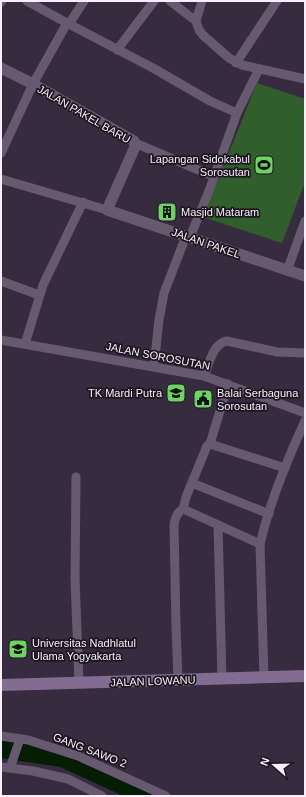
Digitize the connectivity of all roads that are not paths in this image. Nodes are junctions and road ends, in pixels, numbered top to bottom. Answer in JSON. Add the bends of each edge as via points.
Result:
{"nodes":[{"id":1,"x":27,"y":1,"type":"edge"},
{"id":2,"x":84,"y":1,"type":"edge"},
{"id":3,"x":154,"y":1,"type":"edge"},
{"id":4,"x":170,"y":1,"type":"edge"},
{"id":5,"x":202,"y":1,"type":"edge"},
{"id":6,"x":277,"y":1,"type":"edge"},
{"id":7,"x":196,"y":21,"type":"junction"},
{"id":8,"x":68,"y":23,"type":"junction"},
{"id":9,"x":117,"y":50,"type":"junction"},
{"id":10,"x":236,"y":62,"type":"junction"},
{"id":11,"x":1,"y":68,"type":"edge"},
{"id":12,"x":259,"y":69,"type":"junction"},
{"id":13,"x":305,"y":79,"type":"edge"},
{"id":14,"x":33,"y":84,"type":"junction"},
{"id":15,"x":237,"y":113,"type":"junction"},
{"id":16,"x":135,"y":142,"type":"junction"},
{"id":17,"x":1,"y":153,"type":"edge"},
{"id":18,"x":208,"y":174,"type":"dead end"},
{"id":19,"x":1,"y":179,"type":"edge"},
{"id":20,"x":83,"y":202,"type":"junction"},
{"id":21,"x":107,"y":210,"type":"junction"},
{"id":22,"x":305,"y":222,"type":"edge"},
{"id":23,"x":188,"y":236,"type":"junction"},
{"id":24,"x":287,"y":271,"type":"junction"},
{"id":25,"x":305,"y":276,"type":"edge"},
{"id":26,"x":1,"y":281,"type":"edge"},
{"id":27,"x":39,"y":295,"type":"junction"},
{"id":28,"x":1,"y":340,"type":"edge"},
{"id":29,"x":25,"y":344,"type":"junction"},
{"id":30,"x":305,"y":353,"type":"edge"},
{"id":31,"x":154,"y":366,"type":"junction"},
{"id":32,"x":204,"y":376,"type":"junction"},
{"id":33,"x":228,"y":384,"type":"junction"},
{"id":34,"x":305,"y":413,"type":"edge"},
{"id":35,"x":305,"y":421,"type":"edge"},
{"id":36,"x":210,"y":444,"type":"junction"},
{"id":37,"x":285,"y":468,"type":"junction"},
{"id":38,"x":76,"y":477,"type":"dead end"},
{"id":39,"x":192,"y":483,"type":"junction"},
{"id":40,"x":183,"y":510,"type":"junction"},
{"id":41,"x":269,"y":514,"type":"junction"},
{"id":42,"x":218,"y":525,"type":"junction"},
{"id":43,"x":260,"y":544,"type":"junction"},
{"id":44,"x":305,"y":676,"type":"edge"},
{"id":45,"x":264,"y":678,"type":"junction"},
{"id":46,"x":222,"y":679,"type":"junction"},
{"id":47,"x":178,"y":680,"type":"junction"},
{"id":48,"x":79,"y":683,"type":"junction"},
{"id":49,"x":1,"y":686,"type":"edge"},
{"id":50,"x":1,"y":736,"type":"edge"},
{"id":51,"x":18,"y":742,"type":"junction"},
{"id":52,"x":8,"y":766,"type":"edge"},
{"id":53,"x":102,"y":796,"type":"edge"},
{"id":54,"x":166,"y":796,"type":"edge"}],
"edges":[{"from":1,"to":8,"type":"street"},
{"from":2,"to":8,"type":"street","name":"JALAN PAKEL BARU"},
{"from":3,"to":9,"type":"street"},
{"from":4,"to":7,"type":"street"},
{"from":5,"to":7,"type":"street"},
{"from":6,"to":10,"type":"street"},
{"from":7,"to":10,"type":"street","via":[[204,36]]},
{"from":8,"to":9,"type":"street"},
{"from":8,"to":14,"type":"street","name":"JALAN PAKEL BARU"},
{"from":9,"to":15,"type":"street"},
{"from":10,"to":12,"type":"street"},
{"from":11,"to":14,"type":"street","name":"JALAN PAKEL BARU"},
{"from":12,"to":13,"type":"street"},
{"from":12,"to":15,"type":"street"},
{"from":14,"to":16,"type":"street","name":"JALAN PAKEL BARU"},
{"from":14,"to":17,"type":"street","name":"JALAN PAKEL BARU"},
{"from":15,"to":23,"type":"street","via":[[209,191]]},
{"from":16,"to":18,"type":"street"},
{"from":16,"to":21,"type":"street","name":"JALAN PAKEL BARU"},
{"from":19,"to":20,"type":"street"},
{"from":20,"to":21,"type":"street"},
{"from":20,"to":27,"type":"street"},
{"from":21,"to":23,"type":"street","name":"JALAN PAKEL"},
{"from":22,"to":24,"type":"street"},
{"from":23,"to":24,"type":"street","name":"JALAN PAKEL"},
{"from":23,"to":31,"type":"street","via":[[164,293]]},
{"from":24,"to":25,"type":"street","name":"JALAN PAKEL"},
{"from":26,"to":27,"type":"street"},
{"from":27,"to":29,"type":"street"},
{"from":28,"to":29,"type":"street","name":"JALAN SOROSUTAN"},
{"from":29,"to":31,"type":"street","name":"JALAN SOROSUTAN"},
{"from":30,"to":32,"type":"street","via":[[277,352],[223,341],[217,346]]},
{"from":31,"to":32,"type":"street","name":"JALAN SOROSUTAN"},
{"from":32,"to":33,"type":"street","name":"JALAN SOROSUTAN"},
{"from":33,"to":34,"type":"street","name":"JALAN SOROSUTAN"},
{"from":33,"to":36,"type":"street"},
{"from":35,"to":37,"type":"street"},
{"from":36,"to":37,"type":"street"},
{"from":36,"to":39,"type":"street"},
{"from":37,"to":41,"type":"street"},
{"from":38,"to":48,"type":"street","via":[[75,579]]},
{"from":39,"to":40,"type":"street"},
{"from":39,"to":41,"type":"street"},
{"from":40,"to":42,"type":"street"},
{"from":40,"to":47,"type":"street","via":[[176,516],[174,525]]},
{"from":41,"to":43,"type":"street"},
{"from":42,"to":43,"type":"street"},
{"from":42,"to":46,"type":"street"},
{"from":43,"to":45,"type":"street"},
{"from":44,"to":45,"type":"main road","name":"JALAN LOWANU"},
{"from":45,"to":46,"type":"main road","name":"JALAN LOWANU"},
{"from":46,"to":47,"type":"main road","name":"JALAN LOWANU"},
{"from":47,"to":48,"type":"main road","name":"JALAN LOWANU"},
{"from":48,"to":49,"type":"main road","name":"JALAN LOWANU"},
{"from":50,"to":51,"type":"street","name":"GANG SAWO 2"},
{"from":51,"to":52,"type":"street"},
{"from":51,"to":54,"type":"street","name":"GANG SAWO 2","via":[[39,743],[90,761]]},
{"from":52,"to":53,"type":"street","via":[[68,780]]}]}
